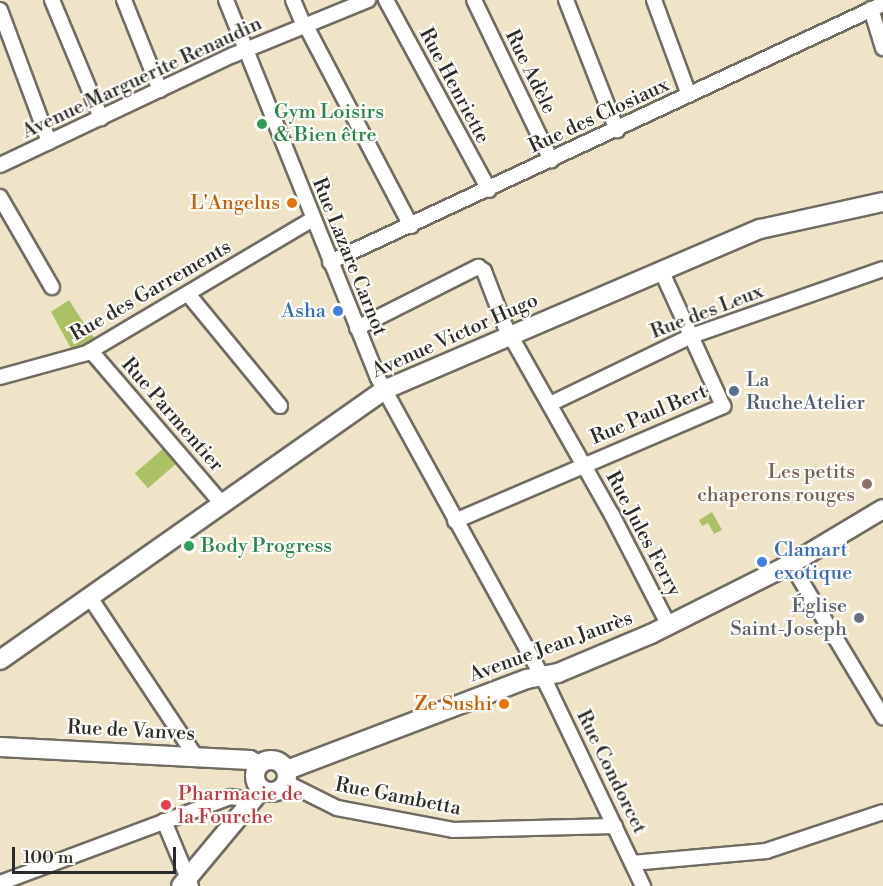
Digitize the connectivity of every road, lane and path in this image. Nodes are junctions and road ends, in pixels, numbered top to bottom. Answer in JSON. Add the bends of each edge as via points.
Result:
{"nodes":[{"id":1,"x":52,"y":0,"type":"edge"},
{"id":2,"x":124,"y":0,"type":"edge"},
{"id":3,"x":226,"y":0,"type":"edge"},
{"id":4,"x":293,"y":0,"type":"edge"},
{"id":5,"x":368,"y":0,"type":"edge"},
{"id":6,"x":386,"y":0,"type":"edge"},
{"id":7,"x":474,"y":0,"type":"edge"},
{"id":8,"x":566,"y":0,"type":"edge"},
{"id":9,"x":654,"y":0,"type":"edge"},
{"id":10,"x":877,"y":7,"type":"edge"},
{"id":11,"x":0,"y":10,"type":"edge"},
{"id":12,"x":305,"y":26,"type":"junction"},
{"id":13,"x":883,"y":48,"type":"edge"},
{"id":14,"x":245,"y":50,"type":"junction"},
{"id":15,"x":160,"y":90,"type":"junction"},
{"id":16,"x":689,"y":95,"type":"junction"},
{"id":17,"x":101,"y":118,"type":"junction"},
{"id":18,"x":617,"y":130,"type":"junction"},
{"id":19,"x":49,"y":142,"type":"junction"},
{"id":20,"x":551,"y":160,"type":"junction"},
{"id":21,"x":0,"y":165,"type":"edge"},
{"id":22,"x":489,"y":190,"type":"junction"},
{"id":23,"x":0,"y":197,"type":"edge"},
{"id":24,"x":883,"y":202,"type":"edge"},
{"id":25,"x":313,"y":219,"type":"junction"},
{"id":26,"x":411,"y":226,"type":"junction"},
{"id":27,"x":330,"y":262,"type":"junction"},
{"id":28,"x":883,"y":269,"type":"edge"},
{"id":29,"x":661,"y":270,"type":"junction"},
{"id":30,"x":52,"y":286,"type":"dead end"},
{"id":31,"x":188,"y":294,"type":"junction"},
{"id":32,"x":357,"y":328,"type":"junction"},
{"id":33,"x":511,"y":335,"type":"junction"},
{"id":34,"x":691,"y":336,"type":"junction"},
{"id":35,"x":91,"y":351,"type":"junction"},
{"id":36,"x":0,"y":377,"type":"edge"},
{"id":37,"x":384,"y":390,"type":"junction"},
{"id":38,"x":550,"y":404,"type":"junction"},
{"id":39,"x":280,"y":406,"type":"dead end"},
{"id":40,"x":584,"y":464,"type":"junction"},
{"id":41,"x":222,"y":504,"type":"junction"},
{"id":42,"x":883,"y":509,"type":"edge"},
{"id":43,"x":455,"y":521,"type":"junction"},
{"id":44,"x":791,"y":564,"type":"junction"},
{"id":45,"x":89,"y":596,"type":"junction"},
{"id":46,"x":669,"y":626,"type":"junction"},
{"id":47,"x":0,"y":660,"type":"edge"},
{"id":48,"x":542,"y":677,"type":"junction"},
{"id":49,"x":883,"y":717,"type":"edge"},
{"id":50,"x":0,"y":747,"type":"edge"},
{"id":51,"x":196,"y":757,"type":"junction"},
{"id":52,"x":259,"y":765,"type":"junction"},
{"id":53,"x":287,"y":777,"type":"junction"},
{"id":54,"x":257,"y":795,"type":"junction"},
{"id":55,"x":883,"y":812,"type":"edge"},
{"id":56,"x":164,"y":821,"type":"junction"},
{"id":57,"x":615,"y":826,"type":"junction"},
{"id":58,"x":632,"y":862,"type":"junction"},
{"id":59,"x":0,"y":883,"type":"edge"},
{"id":60,"x":186,"y":884,"type":"edge"},
{"id":61,"x":643,"y":886,"type":"edge"}],
"edges":[{"from":1,"to":17,"type":"street"},
{"from":2,"to":15,"type":"street"},
{"from":3,"to":14,"type":"street","name":"Rue Lazare Carnot"},
{"from":4,"to":12,"type":"street"},
{"from":5,"to":12,"type":"street","name":"Avenue Marguerite Renaudin"},
{"from":6,"to":22,"type":"street","name":"Rue Henriette"},
{"from":7,"to":20,"type":"street","name":"Rue Adèle"},
{"from":8,"to":18,"type":"street"},
{"from":9,"to":16,"type":"street"},
{"from":10,"to":13,"type":"street"},
{"from":10,"to":16,"type":"street","name":"Rue des Closiaux"},
{"from":11,"to":19,"type":"street"},
{"from":12,"to":14,"type":"street","name":"Avenue Marguerite Renaudin"},
{"from":12,"to":26,"type":"street"},
{"from":14,"to":15,"type":"street","name":"Avenue Marguerite Renaudin"},
{"from":14,"to":25,"type":"street","name":"Rue Lazare Carnot"},
{"from":15,"to":17,"type":"street","name":"Avenue Marguerite Renaudin"},
{"from":16,"to":18,"type":"street","name":"Rue des Closiaux"},
{"from":17,"to":19,"type":"street","name":"Avenue Marguerite Renaudin"},
{"from":18,"to":20,"type":"street","name":"Rue des Closiaux"},
{"from":19,"to":21,"type":"street","name":"Avenue Marguerite Renaudin"},
{"from":20,"to":22,"type":"street","name":"Rue des Closiaux"},
{"from":22,"to":26,"type":"street","name":"Rue des Closiaux"},
{"from":23,"to":30,"type":"street"},
{"from":24,"to":29,"type":"street","name":"Avenue Victor Hugo","via":[[779,222]]},
{"from":25,"to":27,"type":"street","name":"Rue Lazare Carnot"},
{"from":25,"to":31,"type":"street","name":"Rue des Garrements"},
{"from":26,"to":27,"type":"street","name":"Rue des Closiaux"},
{"from":27,"to":32,"type":"street","name":"Rue Lazare Carnot"},
{"from":28,"to":34,"type":"street","name":"Rue des Leux"},
{"from":29,"to":33,"type":"street","name":"Avenue Victor Hugo"},
{"from":29,"to":34,"type":"street","name":"Rue Paul Bert"},
{"from":31,"to":35,"type":"street","name":"Rue des Garrements"},
{"from":31,"to":39,"type":"street"},
{"from":32,"to":33,"type":"street","name":"Rue Jules Ferry","via":[[478,267],[484,272]]},
{"from":32,"to":37,"type":"street","name":"Rue Lazare Carnot"},
{"from":33,"to":37,"type":"street","name":"Avenue Victor Hugo"},
{"from":33,"to":38,"type":"street","name":"Rue Jules Ferry"},
{"from":34,"to":38,"type":"street","name":"Rue des Leux"},
{"from":34,"to":40,"type":"street","name":"Rue Paul Bert","via":[[723,406]]},
{"from":35,"to":36,"type":"street","name":"Rue des Garrements"},
{"from":35,"to":41,"type":"street","name":"Rue Parmentier"},
{"from":37,"to":41,"type":"street","name":"Avenue Victor Hugo"},
{"from":37,"to":43,"type":"street","name":"Rue Lazare Carnot"},
{"from":38,"to":40,"type":"street","name":"Rue Jules Ferry"},
{"from":40,"to":43,"type":"street","name":"Rue Paul Bert"},
{"from":40,"to":46,"type":"street","name":"Rue Jules Ferry"},
{"from":41,"to":45,"type":"street","name":"Avenue Victor Hugo"},
{"from":42,"to":44,"type":"street","name":"Avenue Jean Jaurès"},
{"from":43,"to":48,"type":"street","name":"Rue Lazare Carnot"},
{"from":44,"to":46,"type":"street","name":"Avenue Jean Jaurès"},
{"from":44,"to":49,"type":"street"},
{"from":45,"to":47,"type":"street","name":"Avenue Victor Hugo"},
{"from":45,"to":51,"type":"street"},
{"from":46,"to":48,"type":"street","name":"Avenue Jean Jaurès"},
{"from":48,"to":53,"type":"street","name":"Avenue Jean Jaurès","via":[[459,704]]},
{"from":48,"to":57,"type":"street","name":"Rue Condorcet"},
{"from":50,"to":51,"type":"street","name":"Rue de Vanves"},
{"from":51,"to":52,"type":"street","name":"Rue de Vanves","via":[[250,760]]},
{"from":52,"to":53,"type":"street","name":"Rue de Vanves","via":[[273,760]]},
{"from":52,"to":54,"type":"street","via":[[255,775]]},
{"from":53,"to":54,"type":"street","name":"Avenue Jean Jaurès","via":[[278,791]]},
{"from":53,"to":57,"type":"street","name":"Rue Gambetta","via":[[337,808],[453,830]]},
{"from":54,"to":56,"type":"street","via":[[230,797]]},
{"from":54,"to":60,"type":"street"},
{"from":55,"to":58,"type":"street","via":[[776,849]]},
{"from":56,"to":59,"type":"street"},
{"from":56,"to":60,"type":"street"},
{"from":57,"to":58,"type":"street","name":"Rue Condorcet"},
{"from":58,"to":61,"type":"street","name":"Rue Condorcet"}]}
